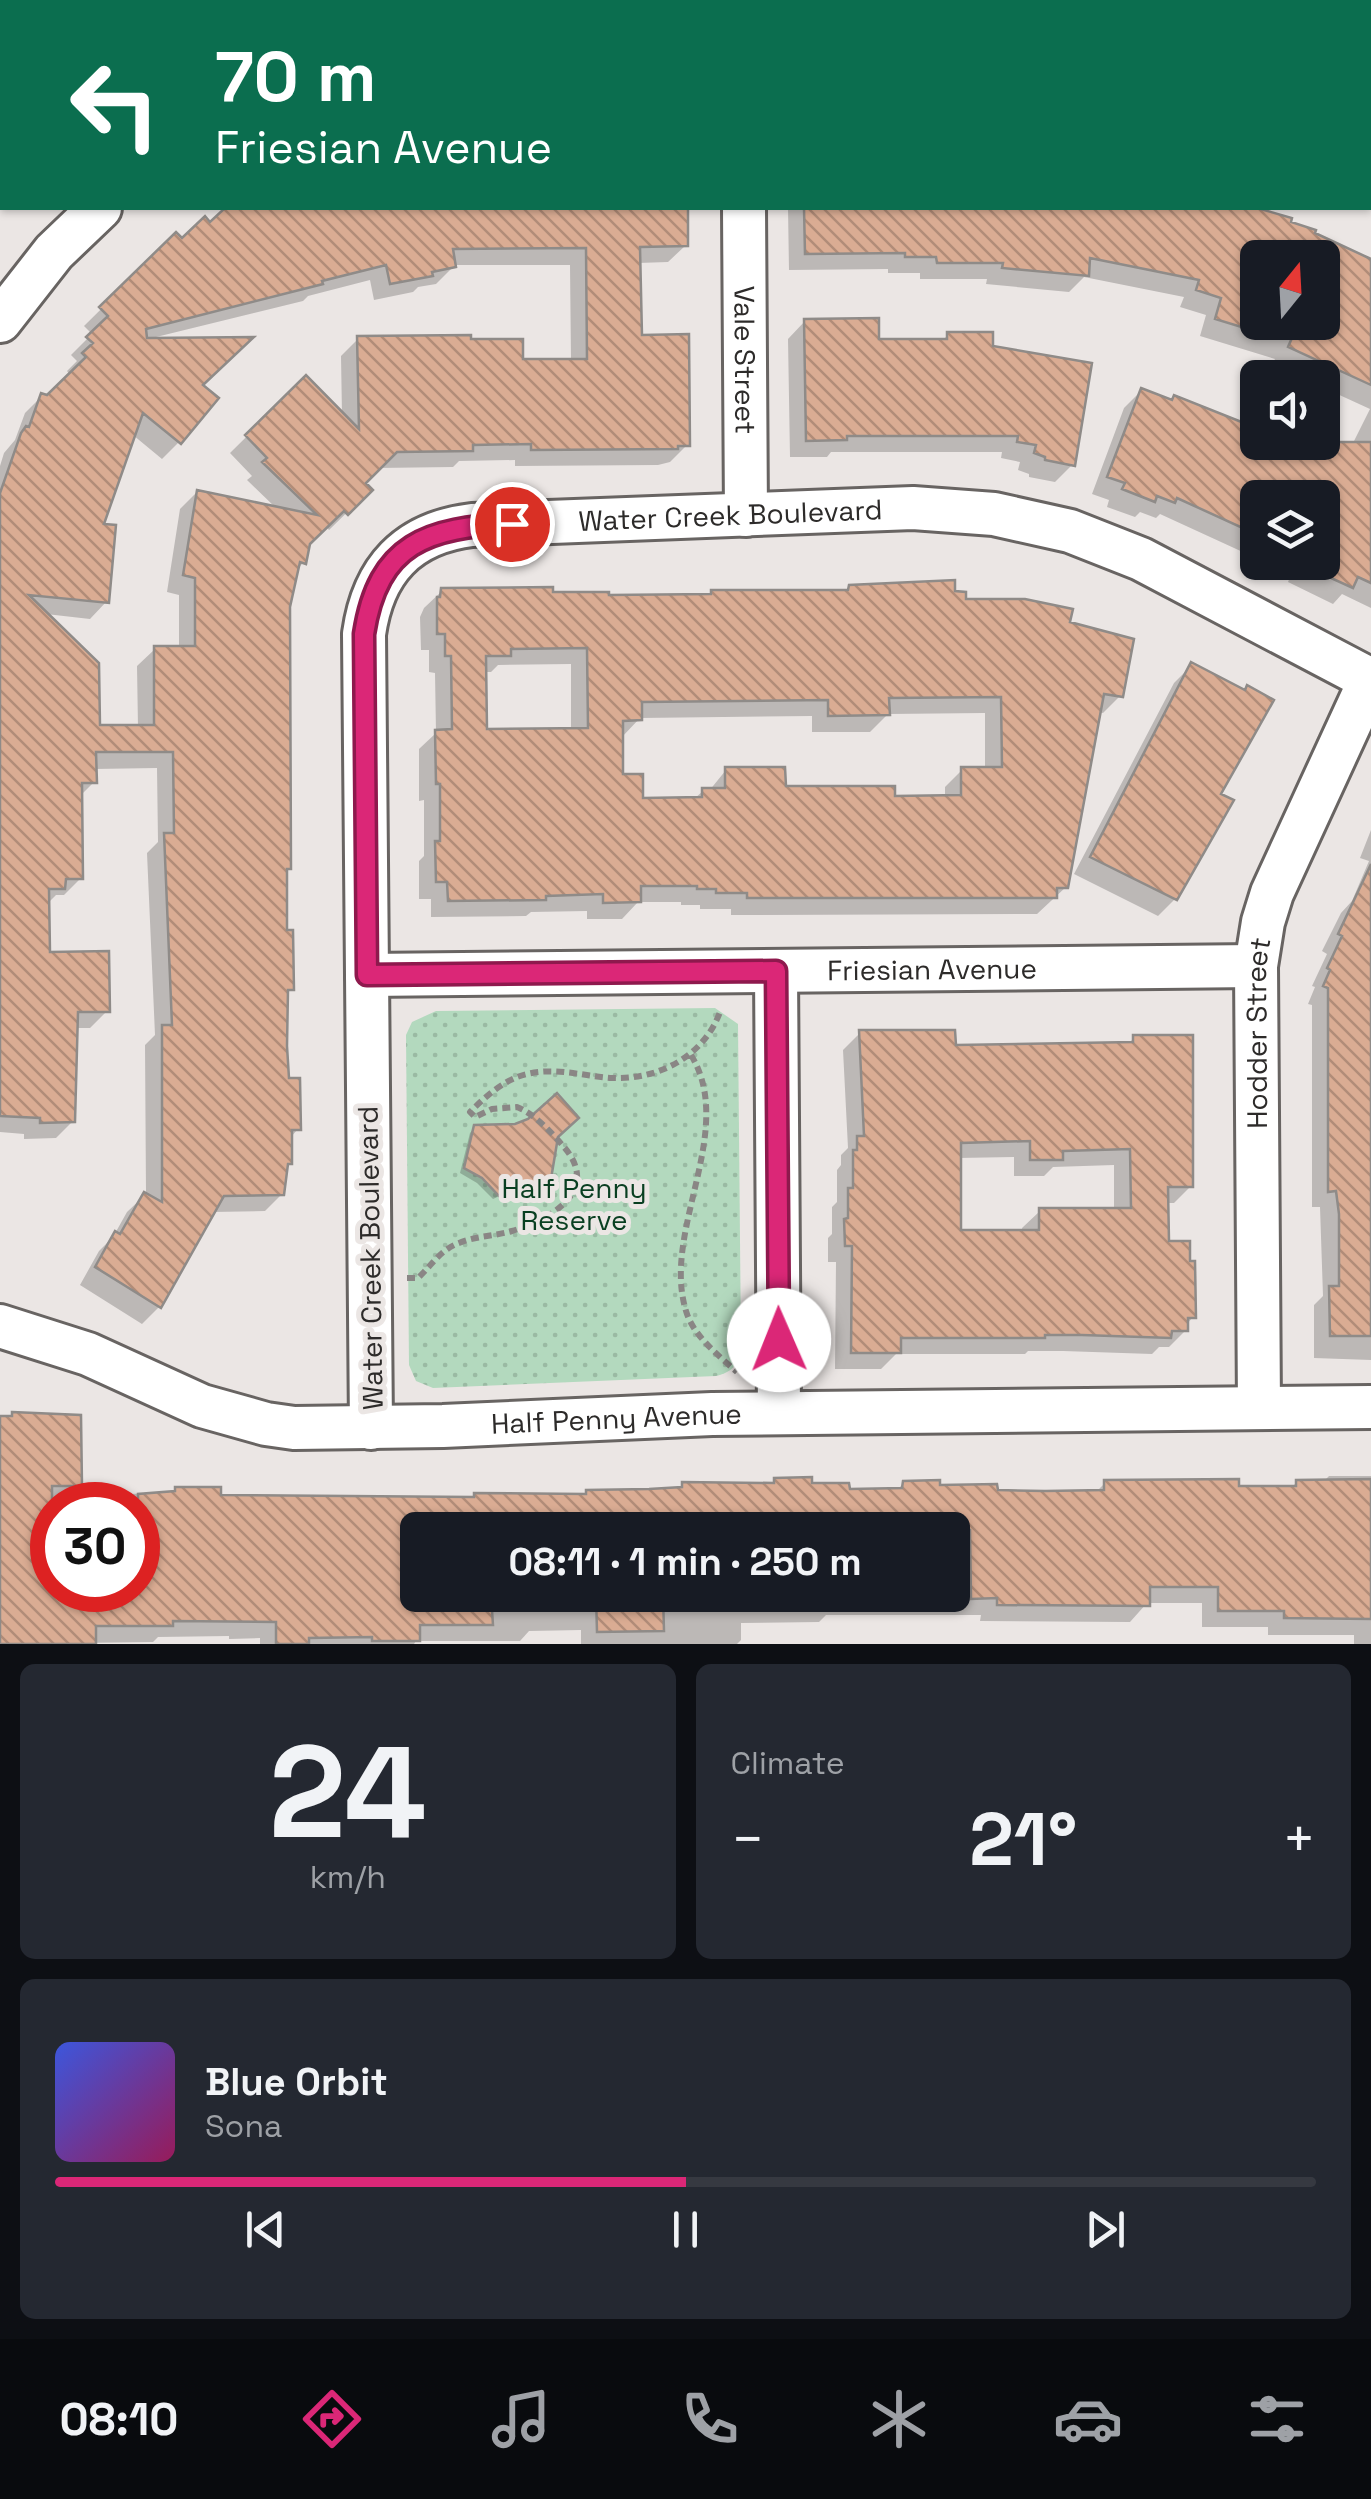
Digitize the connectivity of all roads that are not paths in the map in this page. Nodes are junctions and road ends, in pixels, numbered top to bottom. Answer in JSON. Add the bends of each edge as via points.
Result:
{"nodes":[{"id":1,"x":98,"y":210,"type":"edge"},
{"id":2,"x":744,"y":210,"type":"edge"},
{"id":3,"x":0,"y":321,"type":"edge"},
{"id":4,"x":746,"y":515,"type":"junction"},
{"id":5,"x":1371,"y":680,"type":"edge"},
{"id":6,"x":1256,"y":966,"type":"junction"},
{"id":7,"x":776,"y":971,"type":"junction"},
{"id":8,"x":367,"y":975,"type":"junction"},
{"id":9,"x":0,"y":1326,"type":"edge"},
{"id":10,"x":1371,"y":1407,"type":"edge"},
{"id":11,"x":1258,"y":1408,"type":"junction"},
{"id":12,"x":779,"y":1413,"type":"junction"},
{"id":13,"x":371,"y":1428,"type":"junction"}],
"edges":[{"from":1,"to":3,"type":"street","via":[[54,252]]},
{"from":2,"to":4,"type":"street","name":"Vale Street"},
{"from":4,"to":5,"type":"street","name":"Water Creek Boulevard","via":[[953,509],[1034,521],[1141,559]]},
{"from":4,"to":8,"type":"street","name":"Water Creek Boulevard","via":[[452,528],[414,544],[390,566],[373,593],[364,634]]},
{"from":5,"to":6,"type":"street","name":"Hodder Street","via":[[1272,893]]},
{"from":6,"to":7,"type":"street","name":"Friesian Avenue"},
{"from":6,"to":11,"type":"street","name":"Hodder Street"},
{"from":7,"to":8,"type":"street","name":"Friesian Avenue"},
{"from":7,"to":12,"type":"street"},
{"from":8,"to":13,"type":"street","name":"Water Creek Boulevard"},
{"from":9,"to":13,"type":"street","name":"Half Penny Avenue","via":[[88,1354],[238,1418],[294,1428]]},
{"from":10,"to":11,"type":"street","name":"Half Penny Avenue"},
{"from":11,"to":12,"type":"street","name":"Half Penny Avenue"},
{"from":12,"to":13,"type":"street","name":"Half Penny Avenue"}]}
